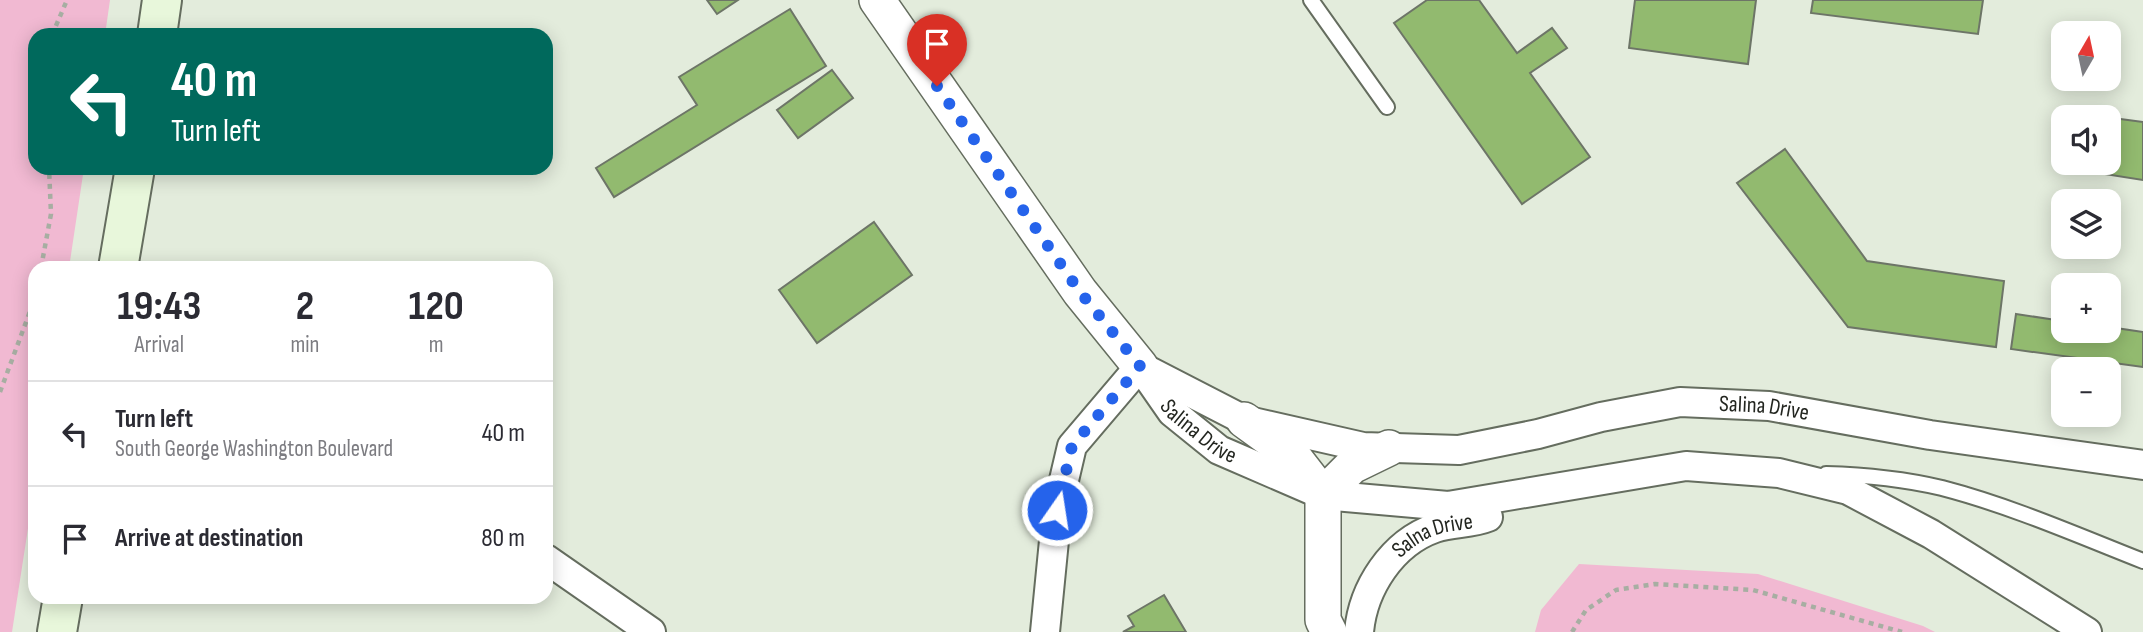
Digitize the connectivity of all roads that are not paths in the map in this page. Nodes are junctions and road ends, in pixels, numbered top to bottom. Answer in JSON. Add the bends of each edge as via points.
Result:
{"nodes":[{"id":1,"x":162,"y":0,"type":"edge"},
{"id":2,"x":877,"y":0,"type":"edge"},
{"id":3,"x":1311,"y":0,"type":"edge"},
{"id":4,"x":158,"y":28,"type":"edge"},
{"id":5,"x":1387,"y":107,"type":"dead end"},
{"id":6,"x":134,"y":175,"type":"edge"},
{"id":7,"x":119,"y":261,"type":"edge"},
{"id":8,"x":1140,"y":366,"type":"junction"},
{"id":9,"x":1244,"y":420,"type":"junction"},
{"id":10,"x":1389,"y":448,"type":"junction"},
{"id":11,"x":2143,"y":465,"type":"edge"},
{"id":12,"x":1779,"y":473,"type":"junction"},
{"id":13,"x":1557,"y":489,"type":"junction"},
{"id":14,"x":1324,"y":495,"type":"junction"},
{"id":15,"x":2143,"y":561,"type":"edge"},
{"id":16,"x":553,"y":564,"type":"edge"},
{"id":17,"x":62,"y":604,"type":"edge"},
{"id":18,"x":57,"y":632,"type":"edge"},
{"id":19,"x":651,"y":632,"type":"edge"},
{"id":20,"x":1045,"y":632,"type":"edge"},
{"id":21,"x":1329,"y":632,"type":"edge"},
{"id":22,"x":1359,"y":632,"type":"edge"},
{"id":23,"x":2087,"y":632,"type":"edge"}],
"edges":[{"from":1,"to":4,"type":"main road"},
{"from":2,"to":8,"type":"street","via":[[1080,292]]},
{"from":3,"to":5,"type":"lane"},
{"from":6,"to":7,"type":"main road"},
{"from":8,"to":9,"type":"street","name":"Salina Drive"},
{"from":8,"to":14,"type":"street","name":"Salina Drive","via":[[1172,412],[1219,450]]},
{"from":8,"to":20,"type":"street","via":[[1072,446],[1057,510]]},
{"from":9,"to":10,"type":"street","name":"Salina Drive","via":[[1363,447]]},
{"from":9,"to":14,"type":"street","via":[[1292,456]]},
{"from":10,"to":11,"type":"street","name":"Salina Drive","via":[[1459,450],[1680,402],[1769,407]]},
{"from":10,"to":14,"type":"street","via":[[1352,466]]},
{"from":12,"to":13,"type":"street","name":"Salina Drive","via":[[1686,466]]},
{"from":12,"to":15,"type":"lane","via":[[1870,475],[1942,488],[2027,515]]},
{"from":12,"to":23,"type":"street","name":"Salina Drive","via":[[1848,490],[1931,534]]},
{"from":13,"to":14,"type":"street","name":"Salina Drive","via":[[1448,506]]},
{"from":13,"to":22,"type":"street","name":"Salna Drive","via":[[1478,521],[1435,528],[1400,547],[1378,574]]},
{"from":14,"to":21,"type":"street","via":[[1323,620]]},
{"from":16,"to":19,"type":"street"},
{"from":17,"to":18,"type":"main road"}]}
